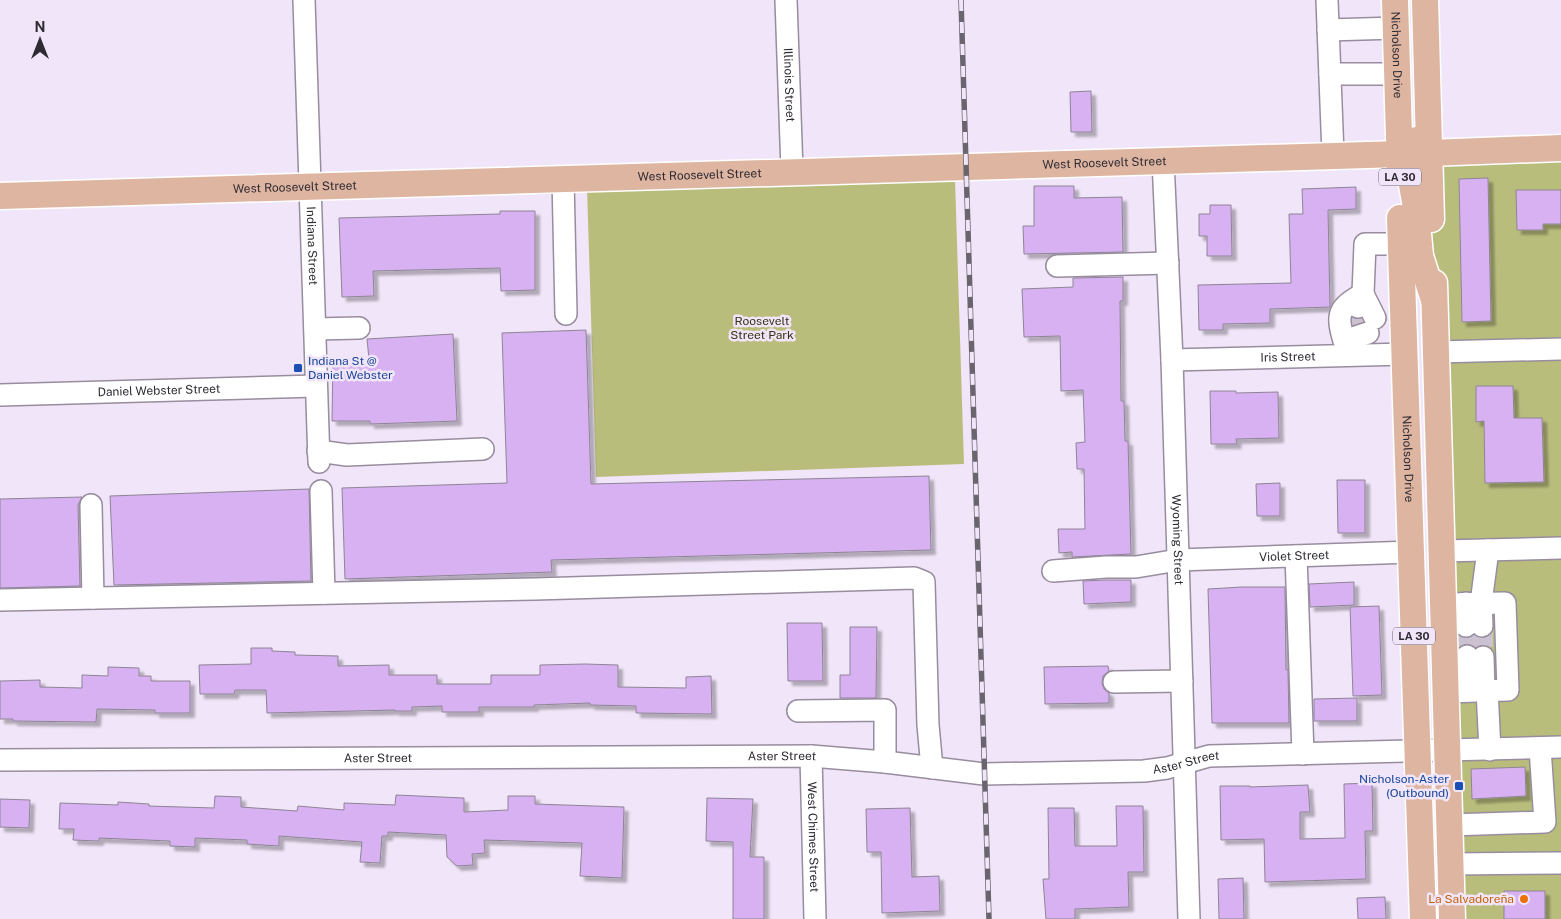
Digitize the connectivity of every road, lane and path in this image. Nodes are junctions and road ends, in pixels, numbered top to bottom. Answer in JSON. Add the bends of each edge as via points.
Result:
{"nodes":[{"id":1,"x":304,"y":0,"type":"edge"},
{"id":2,"x":786,"y":0,"type":"edge"},
{"id":3,"x":1327,"y":0,"type":"edge"},
{"id":4,"x":1425,"y":0,"type":"edge"},
{"id":5,"x":1395,"y":12,"type":"edge"},
{"id":6,"x":1328,"y":30,"type":"junction"},
{"id":7,"x":1330,"y":74,"type":"junction"},
{"id":8,"x":1397,"y":74,"type":"junction"},
{"id":9,"x":1561,"y":148,"type":"edge"},
{"id":10,"x":1429,"y":153,"type":"junction"},
{"id":11,"x":1400,"y":154,"type":"junction"},
{"id":12,"x":1332,"y":155,"type":"junction"},
{"id":13,"x":1163,"y":160,"type":"junction"},
{"id":14,"x":792,"y":171,"type":"junction"},
{"id":15,"x":563,"y":178,"type":"junction"},
{"id":16,"x":310,"y":186,"type":"junction"},
{"id":17,"x":0,"y":196,"type":"edge"},
{"id":18,"x":1401,"y":244,"type":"junction"},
{"id":19,"x":1168,"y":263,"type":"junction"},
{"id":20,"x":1058,"y":266,"type":"dead end"},
{"id":21,"x":1434,"y":300,"type":"junction"},
{"id":22,"x":566,"y":314,"type":"dead end"},
{"id":23,"x":1357,"y":325,"type":"junction"},
{"id":24,"x":359,"y":328,"type":"dead end"},
{"id":25,"x":315,"y":329,"type":"junction"},
{"id":26,"x":1561,"y":349,"type":"edge"},
{"id":27,"x":1436,"y":352,"type":"junction"},
{"id":28,"x":1405,"y":354,"type":"junction"},
{"id":29,"x":1172,"y":360,"type":"junction"},
{"id":30,"x":316,"y":386,"type":"junction"},
{"id":31,"x":0,"y":395,"type":"edge"},
{"id":32,"x":482,"y":449,"type":"dead end"},
{"id":33,"x":322,"y":490,"type":"dead end"},
{"id":34,"x":91,"y":505,"type":"dead end"},
{"id":35,"x":1561,"y":548,"type":"edge"},
{"id":36,"x":1488,"y":550,"type":"junction"},
{"id":37,"x":1442,"y":551,"type":"junction"},
{"id":38,"x":1412,"y":552,"type":"junction"},
{"id":39,"x":1296,"y":556,"type":"junction"},
{"id":40,"x":1178,"y":560,"type":"junction"},
{"id":41,"x":1053,"y":571,"type":"dead end"},
{"id":42,"x":324,"y":593,"type":"junction"},
{"id":43,"x":93,"y":598,"type":"junction"},
{"id":44,"x":0,"y":600,"type":"edge"},
{"id":45,"x":1463,"y":603,"type":"junction"},
{"id":46,"x":1474,"y":626,"type":"tunnel mouth"},
{"id":47,"x":1475,"y":657,"type":"tunnel mouth"},
{"id":48,"x":1114,"y":682,"type":"dead end"},
{"id":49,"x":1182,"y":682,"type":"junction"},
{"id":50,"x":1471,"y":691,"type":"junction"},
{"id":51,"x":798,"y":711,"type":"dead end"},
{"id":52,"x":1551,"y":748,"type":"edge"},
{"id":53,"x":1490,"y":750,"type":"junction"},
{"id":54,"x":1448,"y":751,"type":"junction"},
{"id":55,"x":1418,"y":752,"type":"junction"},
{"id":56,"x":1303,"y":754,"type":"junction"},
{"id":57,"x":811,"y":756,"type":"junction"},
{"id":58,"x":0,"y":760,"type":"edge"},
{"id":59,"x":885,"y":762,"type":"junction"},
{"id":60,"x":1185,"y":764,"type":"junction"},
{"id":61,"x":932,"y":768,"type":"junction"},
{"id":62,"x":1450,"y":825,"type":"junction"},
{"id":63,"x":1561,"y":863,"type":"edge"},
{"id":64,"x":1451,"y":864,"type":"junction"},
{"id":65,"x":815,"y":919,"type":"edge"},
{"id":66,"x":1189,"y":919,"type":"edge"},
{"id":67,"x":1422,"y":919,"type":"edge"},
{"id":68,"x":1452,"y":919,"type":"edge"}],
"edges":[{"from":1,"to":16,"type":"street","name":"Indiana Street"},
{"from":2,"to":14,"type":"street","name":"Illinois Street"},
{"from":3,"to":6,"type":"street"},
{"from":4,"to":10,"type":"main road","number":"LA 30"},
{"from":5,"to":6,"type":"street"},
{"from":5,"to":8,"type":"main road","name":"Nicholson Drive","number":"LA 30"},
{"from":5,"to":10,"type":"main road","via":[[1403,45],[1416,139]]},
{"from":6,"to":7,"type":"street"},
{"from":7,"to":8,"type":"street"},
{"from":7,"to":12,"type":"street"},
{"from":8,"to":11,"type":"main road","name":"Nicholson Drive","number":"LA 30"},
{"from":9,"to":10,"type":"main road"},
{"from":10,"to":21,"type":"main road","number":"LA 30"},
{"from":11,"to":12,"type":"main road","name":"West Roosevelt Street"},
{"from":11,"to":18,"type":"main road","name":"Nicholson Drive","number":"LA 30"},
{"from":11,"to":21,"type":"main road","via":[[1409,169],[1420,256]]},
{"from":12,"to":13,"type":"main road","name":"West Roosevelt Street"},
{"from":13,"to":14,"type":"main road","name":"West Roosevelt Street"},
{"from":13,"to":19,"type":"street","name":"Wyoming Street"},
{"from":14,"to":15,"type":"main road","name":"West Roosevelt Street"},
{"from":15,"to":16,"type":"main road","name":"West Roosevelt Street"},
{"from":15,"to":22,"type":"street"},
{"from":16,"to":17,"type":"main road","name":"West Roosevelt Street"},
{"from":16,"to":25,"type":"street","name":"Indiana Street"},
{"from":18,"to":23,"type":"street","via":[[1365,244]]},
{"from":18,"to":28,"type":"main road","name":"Nicholson Drive","number":"LA 30"},
{"from":19,"to":20,"type":"street"},
{"from":19,"to":29,"type":"street","name":"Wyoming Street"},
{"from":21,"to":27,"type":"main road","number":"LA 30"},
{"from":23,"to":28,"type":"street","name":"Iris Street"},
{"from":23,"to":29,"type":"street","name":"Iris Street"},
{"from":24,"to":25,"type":"street"},
{"from":25,"to":30,"type":"street","name":"Indiana Street"},
{"from":26,"to":27,"type":"street"},
{"from":27,"to":37,"type":"main road","number":"LA 30"},
{"from":28,"to":38,"type":"main road","name":"Nicholson Drive","number":"LA 30"},
{"from":29,"to":40,"type":"street","name":"Wyoming Street"},
{"from":30,"to":31,"type":"street","name":"Daniel Webster Street"},
{"from":30,"to":32,"type":"street","name":"Indiana Street","via":[[318,456]]},
{"from":33,"to":42,"type":"street"},
{"from":34,"to":43,"type":"street"},
{"from":35,"to":36,"type":"street"},
{"from":36,"to":37,"type":"street"},
{"from":36,"to":45,"type":"street"},
{"from":37,"to":45,"type":"main road","number":"LA 30"},
{"from":38,"to":39,"type":"street","name":"Violet Street"},
{"from":38,"to":55,"type":"main road","name":"Nicholson Drive","number":"LA 30"},
{"from":39,"to":40,"type":"street","name":"Violet Street"},
{"from":39,"to":56,"type":"street"},
{"from":40,"to":41,"type":"street","name":"Violet Street","via":[[1136,568]]},
{"from":40,"to":49,"type":"street","name":"Wyoming Street"},
{"from":42,"to":43,"type":"street"},
{"from":42,"to":61,"type":"street","via":[[914,578],[924,582]]},
{"from":43,"to":44,"type":"street"},
{"from":45,"to":46,"type":"street"},
{"from":45,"to":50,"type":"main road","number":"LA 30"},
{"from":45,"to":50,"type":"street","via":[[1505,603],[1508,690]]},
{"from":47,"to":50,"type":"street"},
{"from":48,"to":49,"type":"street"},
{"from":49,"to":60,"type":"street","name":"Wyoming Street"},
{"from":50,"to":53,"type":"street"},
{"from":50,"to":54,"type":"main road","number":"LA 30"},
{"from":51,"to":59,"type":"street","via":[[885,710]]},
{"from":52,"to":53,"type":"street","name":"Aster Street"},
{"from":52,"to":62,"type":"street","via":[[1545,822]]},
{"from":53,"to":54,"type":"street","name":"Aster Street"},
{"from":54,"to":55,"type":"street","name":"Aster Street"},
{"from":54,"to":62,"type":"main road","number":"LA 30"},
{"from":55,"to":56,"type":"street","name":"Aster Street"},
{"from":55,"to":67,"type":"main road","name":"Nicholson Drive","number":"LA 30"},
{"from":56,"to":60,"type":"street","name":"Aster Street","via":[[1209,756]]},
{"from":57,"to":58,"type":"street","name":"Aster Street"},
{"from":57,"to":59,"type":"street","name":"Aster Street"},
{"from":57,"to":65,"type":"street","name":"West Chimes Street"},
{"from":59,"to":61,"type":"street","name":"Aster Street"},
{"from":60,"to":61,"type":"street","name":"Aster Street","via":[[1144,771],[999,775]]},
{"from":60,"to":66,"type":"street","name":"Wyoming Street"},
{"from":62,"to":64,"type":"main road","number":"LA 30"},
{"from":63,"to":64,"type":"street"},
{"from":64,"to":68,"type":"main road","number":"LA 30"}]}
